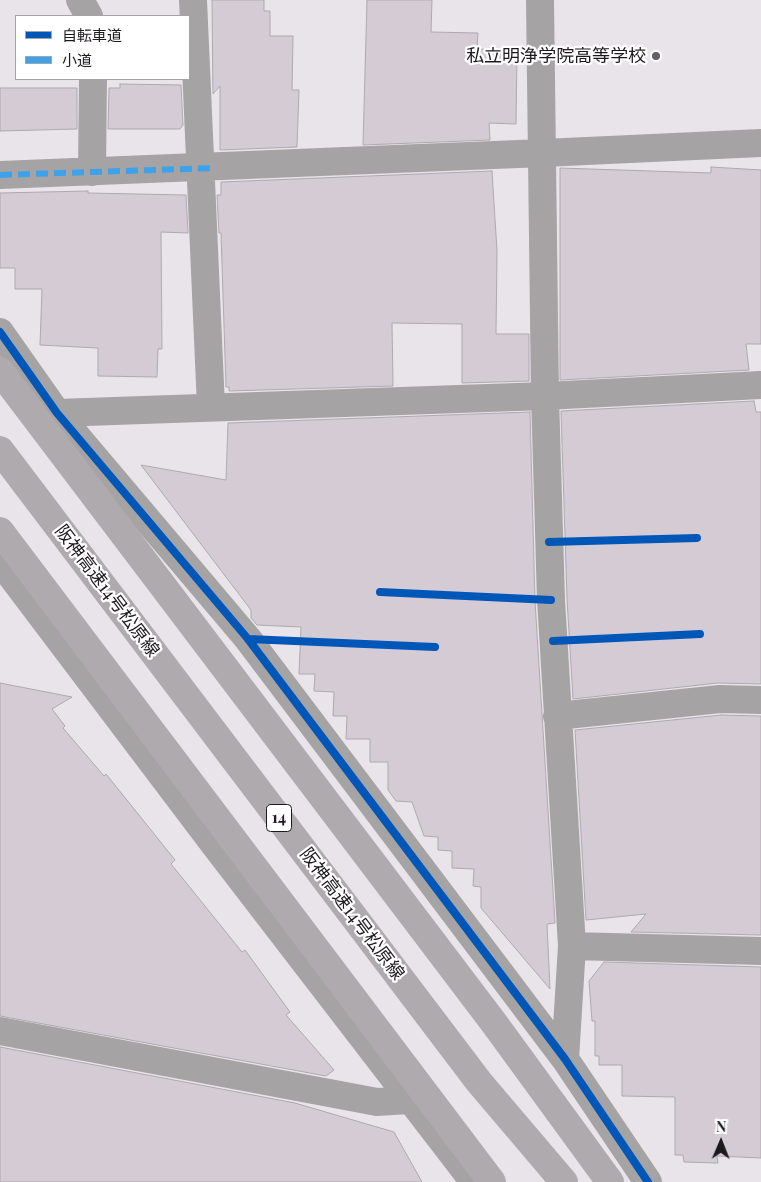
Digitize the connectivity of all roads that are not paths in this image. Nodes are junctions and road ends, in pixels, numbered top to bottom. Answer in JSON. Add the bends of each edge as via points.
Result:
{"nodes":[{"id":1,"x":80,"y":0,"type":"edge"},
{"id":2,"x":193,"y":0,"type":"edge"},
{"id":3,"x":540,"y":0,"type":"edge"},
{"id":4,"x":88,"y":15,"type":"edge"},
{"id":5,"x":93,"y":80,"type":"edge"},
{"id":6,"x":761,"y":143,"type":"edge"},
{"id":7,"x":543,"y":153,"type":"junction"},
{"id":8,"x":208,"y":168,"type":"junction"},
{"id":9,"x":92,"y":172,"type":"junction"},
{"id":10,"x":0,"y":175,"type":"edge"},
{"id":11,"x":0,"y":332,"type":"edge"},
{"id":12,"x":0,"y":371,"type":"edge"},
{"id":13,"x":761,"y":385,"type":"edge"},
{"id":14,"x":545,"y":396,"type":"junction"},
{"id":15,"x":211,"y":407,"type":"junction"},
{"id":16,"x":57,"y":413,"type":"junction"},
{"id":17,"x":0,"y":450,"type":"edge"},
{"id":18,"x":0,"y":532,"type":"edge"},
{"id":19,"x":4,"y":578,"type":"edge"},
{"id":20,"x":761,"y":700,"type":"edge"},
{"id":21,"x":557,"y":716,"type":"junction"},
{"id":22,"x":572,"y":946,"type":"junction"},
{"id":23,"x":761,"y":951,"type":"edge"},
{"id":24,"x":0,"y":1031,"type":"edge"},
{"id":25,"x":565,"y":1059,"type":"junction"},
{"id":26,"x":409,"y":1100,"type":"junction"},
{"id":27,"x":640,"y":1178,"type":"edge"},
{"id":28,"x":474,"y":1182,"type":"edge"},
{"id":29,"x":492,"y":1182,"type":"edge"},
{"id":30,"x":564,"y":1182,"type":"edge"},
{"id":31,"x":610,"y":1182,"type":"edge"}],
"edges":[{"from":1,"to":4,"type":"street"},
{"from":2,"to":8,"type":"street"},
{"from":3,"to":7,"type":"street"},
{"from":5,"to":9,"type":"street"},
{"from":6,"to":7,"type":"street"},
{"from":7,"to":8,"type":"street"},
{"from":7,"to":14,"type":"street"},
{"from":8,"to":9,"type":"street"},
{"from":8,"to":15,"type":"street"},
{"from":9,"to":10,"type":"street"},
{"from":11,"to":16,"type":"street"},
{"from":12,"to":31,"type":"highway","via":[[494,1023]]},
{"from":13,"to":14,"type":"street"},
{"from":14,"to":15,"type":"street"},
{"from":14,"to":21,"type":"street"},
{"from":15,"to":16,"type":"street"},
{"from":16,"to":25,"type":"street","via":[[248,639]]},
{"from":17,"to":30,"type":"highway","name":"阪神高速14号松原線","number":"14","via":[[479,1082]]},
{"from":18,"to":29,"type":"highway"},
{"from":19,"to":26,"type":"street"},
{"from":20,"to":21,"type":"street","via":[[720,699]]},
{"from":21,"to":22,"type":"street"},
{"from":22,"to":23,"type":"street"},
{"from":22,"to":25,"type":"street"},
{"from":24,"to":26,"type":"street","via":[[377,1102]]},
{"from":25,"to":27,"type":"street"},
{"from":26,"to":28,"type":"street"}]}
